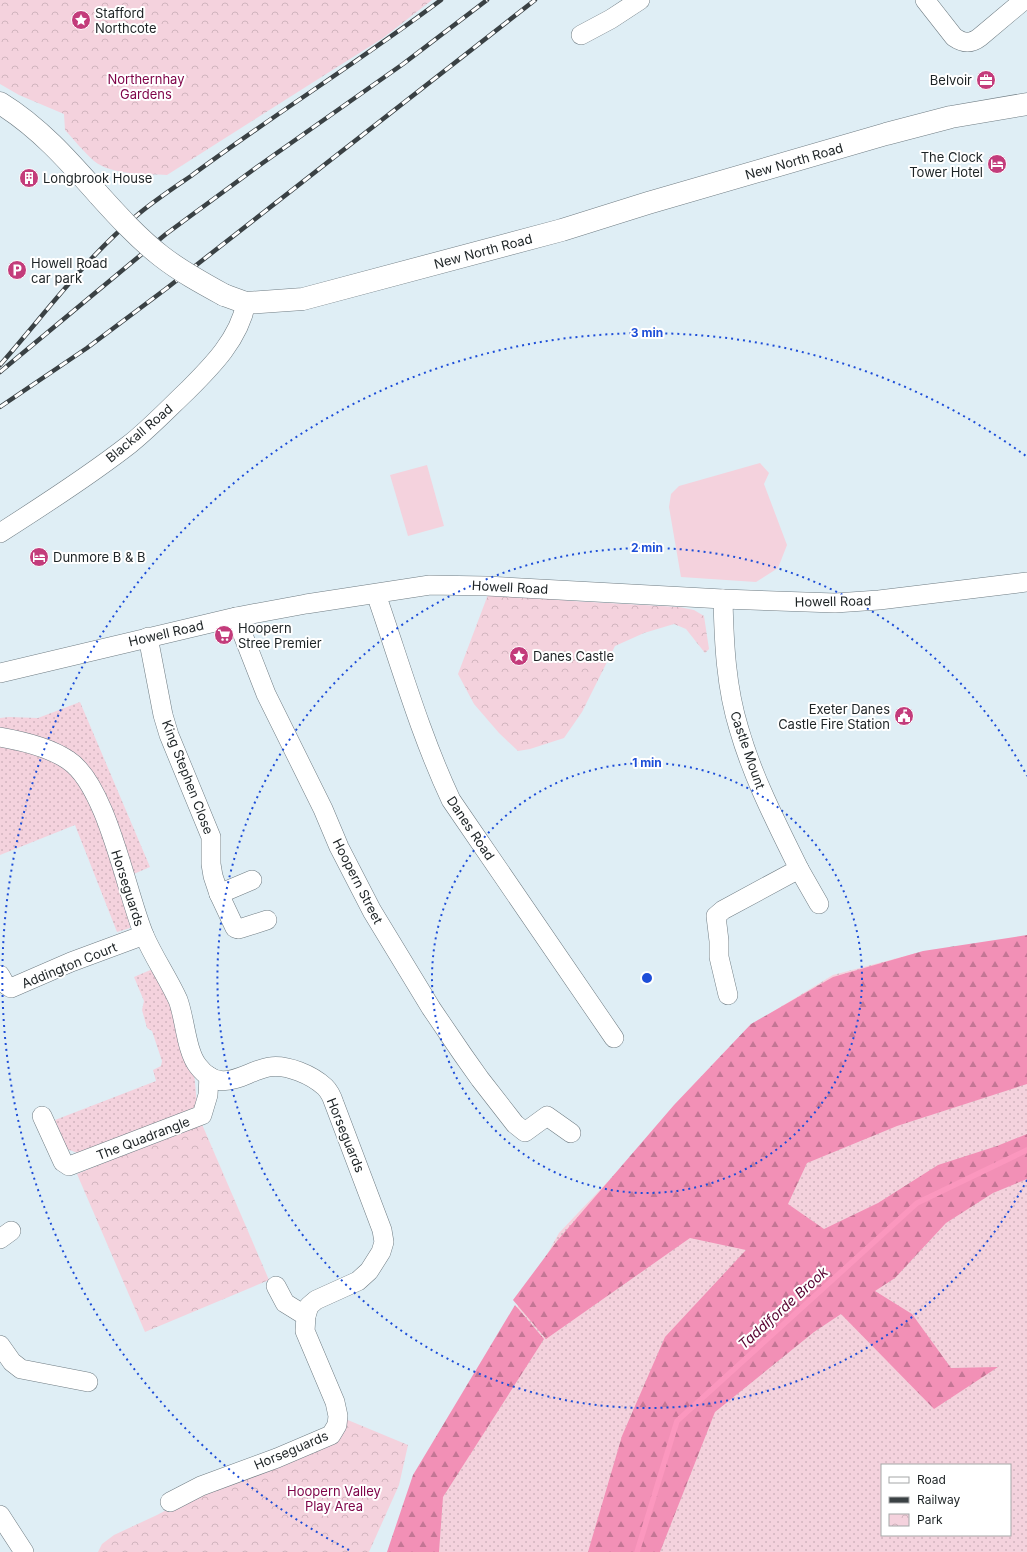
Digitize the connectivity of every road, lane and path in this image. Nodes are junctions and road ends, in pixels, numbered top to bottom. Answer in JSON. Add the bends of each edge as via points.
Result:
{"nodes":[{"id":1,"x":640,"y":0,"type":"edge"},
{"id":2,"x":925,"y":0,"type":"edge"},
{"id":3,"x":1024,"y":0,"type":"edge"},
{"id":4,"x":581,"y":35,"type":"dead end"},
{"id":5,"x":0,"y":103,"type":"edge"},
{"id":6,"x":1027,"y":104,"type":"edge"},
{"id":7,"x":246,"y":304,"type":"junction"},
{"id":8,"x":0,"y":533,"type":"edge"},
{"id":9,"x":1027,"y":582,"type":"edge"},
{"id":10,"x":376,"y":594,"type":"junction"},
{"id":11,"x":723,"y":599,"type":"junction"},
{"id":12,"x":236,"y":618,"type":"junction"},
{"id":13,"x":148,"y":637,"type":"junction"},
{"id":14,"x":0,"y":673,"type":"edge"},
{"id":15,"x":0,"y":737,"type":"edge"},
{"id":16,"x":799,"y":869,"type":"junction"},
{"id":17,"x":252,"y":880,"type":"dead end"},
{"id":18,"x":219,"y":894,"type":"junction"},
{"id":19,"x":819,"y":904,"type":"dead end"},
{"id":20,"x":267,"y":920,"type":"dead end"},
{"id":21,"x":144,"y":935,"type":"junction"},
{"id":22,"x":0,"y":975,"type":"edge"},
{"id":23,"x":728,"y":995,"type":"dead end"},
{"id":24,"x":614,"y":1038,"type":"dead end"},
{"id":25,"x":209,"y":1076,"type":"junction"},
{"id":26,"x":42,"y":1116,"type":"dead end"},
{"id":27,"x":571,"y":1133,"type":"dead end"},
{"id":28,"x":276,"y":1286,"type":"dead end"},
{"id":29,"x":306,"y":1316,"type":"junction"},
{"id":30,"x":0,"y":1345,"type":"edge"},
{"id":31,"x":88,"y":1382,"type":"dead end"},
{"id":32,"x":170,"y":1502,"type":"dead end"},
{"id":33,"x":0,"y":1515,"type":"edge"},
{"id":34,"x":24,"y":1552,"type":"edge"}],
"edges":[{"from":1,"to":4,"type":"street"},
{"from":2,"to":3,"type":"street","via":[[954,38],[968,44],[980,38]]},
{"from":5,"to":7,"type":"main road","name":"New North Road","bridge":true,"via":[[34,126],[124,222],[161,256],[196,280]]},
{"from":6,"to":7,"type":"main road","name":"New North Road","via":[[950,117],[886,134],[562,230],[303,300]]},
{"from":7,"to":8,"type":"street","name":"Blackall Road","via":[[244,315],[217,361],[171,407],[125,448]]},
{"from":9,"to":11,"type":"street","name":"Howell Road","via":[[835,603]]},
{"from":10,"to":11,"type":"street","name":"Howell Road","via":[[430,585]]},
{"from":10,"to":12,"type":"street","name":"Howell Road"},
{"from":10,"to":24,"type":"street","name":"Danes Road","via":[[439,774],[451,800]]},
{"from":11,"to":16,"type":"street","name":"Castle Mount","via":[[726,665],[730,695],[739,729],[765,798]]},
{"from":12,"to":13,"type":"street","name":"Howell Road"},
{"from":12,"to":27,"type":"street","name":"Hoopern Street","via":[[266,694],[339,847],[372,911],[427,1001],[480,1079],[515,1124],[525,1132],[547,1116]]},
{"from":13,"to":14,"type":"street","name":"Howell Road"},
{"from":13,"to":18,"type":"street","name":"King Stephen Close","via":[[169,735],[211,837],[211,864]]},
{"from":15,"to":21,"type":"street","name":"Horseguards","via":[[44,748],[69,760],[82,773],[101,805]]},
{"from":16,"to":19,"type":"street","name":"Castle Mount"},
{"from":16,"to":23,"type":"street","via":[[716,916],[718,957]]},
{"from":17,"to":18,"type":"street"},
{"from":18,"to":20,"type":"street","name":"King Stephen Close","via":[[235,928]]},
{"from":21,"to":22,"type":"street","name":"Addington Court","via":[[11,988]]},
{"from":21,"to":25,"type":"street","name":"Horseguards","via":[[178,1001],[198,1066]]},
{"from":25,"to":26,"type":"street","name":"The Quadrangle","via":[[208,1095],[202,1115],[68,1166],[63,1162]]},
{"from":25,"to":29,"type":"street","name":"Horseguards","via":[[219,1081],[229,1081],[269,1067],[279,1067],[313,1079],[325,1087],[332,1098],[382,1230],[384,1242],[376,1262],[358,1281],[316,1300]]},
{"from":28,"to":29,"type":"street","via":[[285,1303]]},
{"from":29,"to":32,"type":"street","name":"Horseguards","via":[[305,1331],[335,1402],[338,1416],[337,1425],[331,1435],[201,1486]]},
{"from":30,"to":31,"type":"street","via":[[12,1362],[21,1369]]},
{"from":33,"to":34,"type":"street"}]}
